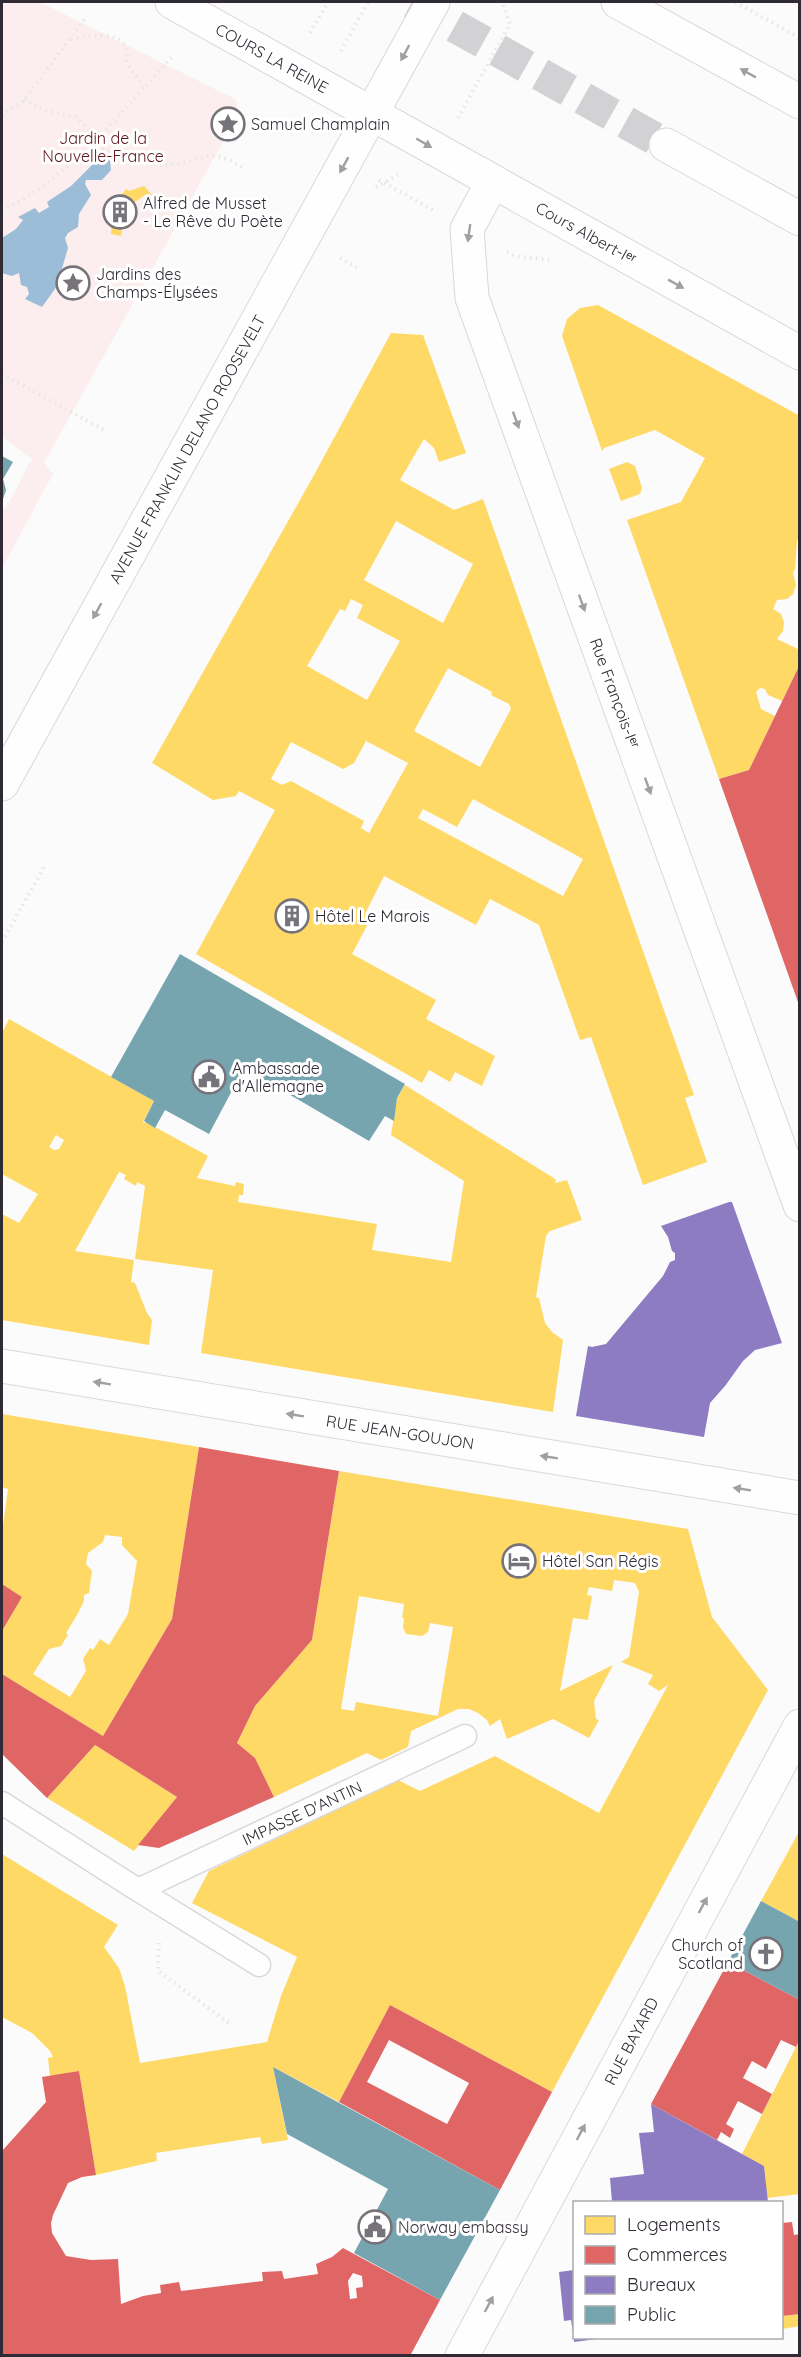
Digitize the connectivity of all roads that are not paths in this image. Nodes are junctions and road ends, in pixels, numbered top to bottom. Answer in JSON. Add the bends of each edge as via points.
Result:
{"nodes":[{"id":1,"x":172,"y":2,"type":"edge"},
{"id":2,"x":433,"y":2,"type":"edge"},
{"id":3,"x":618,"y":2,"type":"edge"},
{"id":4,"x":800,"y":102,"type":"edge"},
{"id":5,"x":373,"y":114,"type":"junction"},
{"id":6,"x":666,"y":145,"type":"tunnel mouth"},
{"id":7,"x":493,"y":181,"type":"junction"},
{"id":8,"x":800,"y":219,"type":"edge"},
{"id":9,"x":800,"y":353,"type":"edge"},
{"id":10,"x":2,"y":784,"type":"edge"},
{"id":11,"x":800,"y":1205,"type":"edge"},
{"id":12,"x":2,"y":1366,"type":"edge"},
{"id":13,"x":800,"y":1498,"type":"edge"},
{"id":14,"x":800,"y":1726,"type":"edge"},
{"id":15,"x":465,"y":1736,"type":"dead end"},
{"id":16,"x":2,"y":1803,"type":"edge"},
{"id":17,"x":138,"y":1890,"type":"junction"},
{"id":18,"x":259,"y":1965,"type":"dead end"},
{"id":19,"x":462,"y":2355,"type":"edge"}],
"edges":[{"from":1,"to":5,"type":"street","name":"COURS LA REINE"},
{"from":2,"to":5,"type":"street","name":"AVENUE FRANKLIN DELANO ROOSEVELT","one_way":true},
{"from":4,"to":3,"type":"street","one_way":true},
{"from":5,"to":7,"type":"street","name":"Cours Albert-Iᵉʳ","one_way":true},
{"from":5,"to":10,"type":"street","name":"AVENUE FRANKLIN DELANO ROOSEVELT","one_way":true},
{"from":6,"to":8,"type":"street"},
{"from":7,"to":9,"type":"street","name":"Cours Albert-Iᵉʳ","one_way":true},
{"from":7,"to":11,"type":"street","name":"Rue François-Iᵉʳ","one_way":true,"via":[[467,229],[472,298]]},
{"from":13,"to":12,"type":"street","name":"RUE JEAN-GOUJON","one_way":true},
{"from":19,"to":14,"type":"street","name":"RUE BAYARD","one_way":true},
{"from":15,"to":17,"type":"lane","name":"IMPASSE D'ANTIN"},
{"from":16,"to":17,"type":"lane"},
{"from":17,"to":18,"type":"lane"}]}
